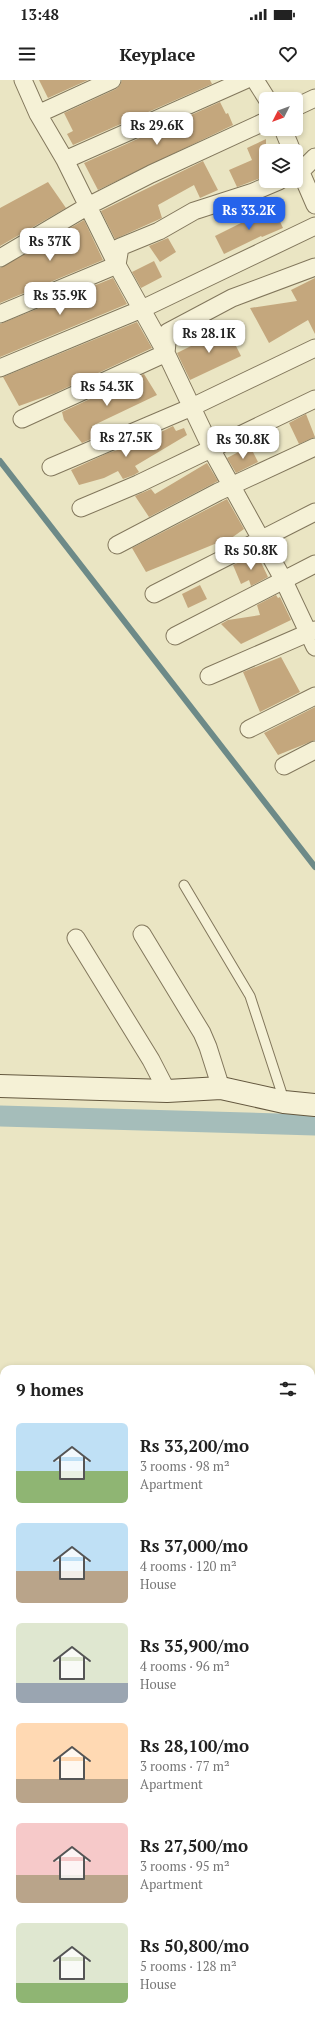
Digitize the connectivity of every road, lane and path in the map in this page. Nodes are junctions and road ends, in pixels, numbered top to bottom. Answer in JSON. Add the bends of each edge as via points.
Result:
{"nodes":[{"id":1,"x":22,"y":80,"type":"edge"},
{"id":2,"x":112,"y":80,"type":"edge"},
{"id":3,"x":245,"y":80,"type":"edge"},
{"id":4,"x":255,"y":80,"type":"edge"},
{"id":5,"x":263,"y":92,"type":"edge"},
{"id":6,"x":315,"y":98,"type":"edge"},
{"id":7,"x":303,"y":104,"type":"edge"},
{"id":8,"x":38,"y":114,"type":"junction"},
{"id":9,"x":259,"y":124,"type":"edge"},
{"id":10,"x":315,"y":157,"type":"edge"},
{"id":11,"x":65,"y":160,"type":"junction"},
{"id":12,"x":303,"y":165,"type":"edge"},
{"id":13,"x":303,"y":181,"type":"edge"},
{"id":14,"x":262,"y":188,"type":"edge"},
{"id":15,"x":315,"y":205,"type":"edge"},
{"id":16,"x":88,"y":206,"type":"junction"},
{"id":17,"x":315,"y":226,"type":"edge"},
{"id":18,"x":0,"y":258,"type":"edge"},
{"id":19,"x":117,"y":265,"type":"junction"},
{"id":20,"x":315,"y":266,"type":"edge"},
{"id":21,"x":142,"y":309,"type":"junction"},
{"id":22,"x":0,"y":314,"type":"edge"},
{"id":23,"x":315,"y":348,"type":"edge"},
{"id":24,"x":166,"y":353,"type":"junction"},
{"id":25,"x":0,"y":368,"type":"edge"},
{"id":26,"x":315,"y":399,"type":"edge"},
{"id":27,"x":192,"y":408,"type":"junction"},
{"id":28,"x":22,"y":419,"type":"dead end"},
{"id":29,"x":315,"y":447,"type":"edge"},
{"id":30,"x":211,"y":448,"type":"junction"},
{"id":31,"x":51,"y":467,"type":"dead end"},
{"id":32,"x":231,"y":486,"type":"junction"},
{"id":33,"x":81,"y":508,"type":"dead end"},
{"id":34,"x":315,"y":512,"type":"edge"},
{"id":35,"x":260,"y":540,"type":"junction"},
{"id":36,"x":117,"y":545,"type":"dead end"},
{"id":37,"x":315,"y":564,"type":"edge"},
{"id":38,"x":283,"y":580,"type":"junction"},
{"id":39,"x":154,"y":594,"type":"dead end"},
{"id":40,"x":175,"y":636,"type":"dead end"},
{"id":41,"x":313,"y":636,"type":"edge"},
{"id":42,"x":210,"y":676,"type":"dead end"},
{"id":43,"x":315,"y":696,"type":"edge"},
{"id":44,"x":249,"y":729,"type":"dead end"},
{"id":45,"x":315,"y":750,"type":"edge"},
{"id":46,"x":284,"y":766,"type":"dead end"},
{"id":47,"x":184,"y":885,"type":"dead end"},
{"id":48,"x":142,"y":934,"type":"dead end"},
{"id":49,"x":76,"y":938,"type":"dead end"},
{"id":50,"x":0,"y":1086,"type":"edge"},
{"id":51,"x":221,"y":1088,"type":"junction"},
{"id":52,"x":167,"y":1091,"type":"junction"},
{"id":53,"x":284,"y":1102,"type":"junction"},
{"id":54,"x":315,"y":1105,"type":"edge"}],
"edges":[{"from":1,"to":8,"type":"street"},
{"from":2,"to":8,"type":"street"},
{"from":3,"to":11,"type":"street"},
{"from":4,"to":5,"type":"street"},
{"from":6,"to":7,"type":"street"},
{"from":8,"to":11,"type":"street"},
{"from":9,"to":16,"type":"street"},
{"from":10,"to":12,"type":"street"},
{"from":11,"to":16,"type":"street"},
{"from":13,"to":15,"type":"street"},
{"from":14,"to":19,"type":"street","via":[[194,212],[159,231],[120,247]]},
{"from":16,"to":18,"type":"street"},
{"from":16,"to":19,"type":"street"},
{"from":17,"to":21,"type":"street"},
{"from":19,"to":21,"type":"street"},
{"from":19,"to":22,"type":"street"},
{"from":20,"to":24,"type":"street","via":[[232,298],[168,332]]},
{"from":21,"to":24,"type":"street"},
{"from":21,"to":25,"type":"street"},
{"from":23,"to":27,"type":"street"},
{"from":24,"to":27,"type":"street"},
{"from":24,"to":28,"type":"street"},
{"from":26,"to":30,"type":"street"},
{"from":27,"to":30,"type":"street"},
{"from":27,"to":31,"type":"street"},
{"from":29,"to":32,"type":"street"},
{"from":30,"to":32,"type":"street"},
{"from":30,"to":33,"type":"street","via":[[138,484]]},
{"from":32,"to":35,"type":"street"},
{"from":32,"to":36,"type":"street"},
{"from":34,"to":35,"type":"street"},
{"from":35,"to":38,"type":"street"},
{"from":35,"to":39,"type":"street"},
{"from":37,"to":38,"type":"street"},
{"from":38,"to":40,"type":"street"},
{"from":38,"to":41,"type":"street"},
{"from":41,"to":42,"type":"street"},
{"from":43,"to":44,"type":"street"},
{"from":45,"to":46,"type":"street"},
{"from":47,"to":53,"type":"lane","via":[[250,996]]},
{"from":48,"to":51,"type":"street","via":[[202,1033]]},
{"from":49,"to":52,"type":"street","via":[[151,1060]]},
{"from":50,"to":52,"type":"main road"},
{"from":51,"to":52,"type":"main road"},
{"from":51,"to":53,"type":"main road"},
{"from":53,"to":54,"type":"main road"}]}
